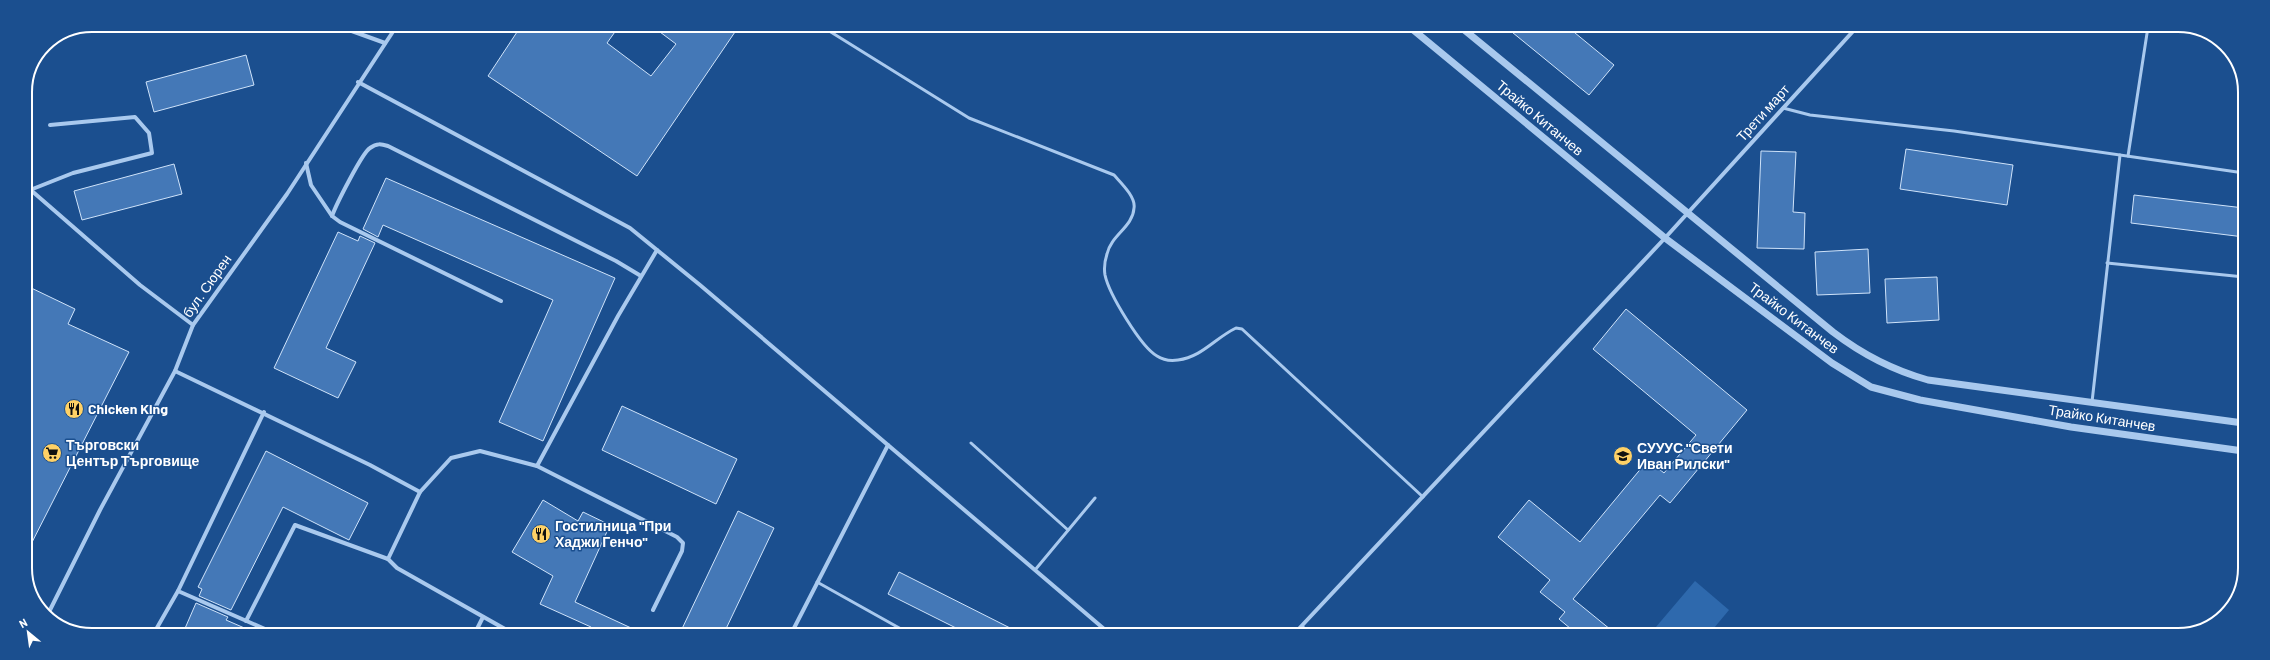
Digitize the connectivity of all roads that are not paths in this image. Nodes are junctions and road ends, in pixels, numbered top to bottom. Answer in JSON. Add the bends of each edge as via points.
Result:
{"nodes":[{"id":1,"x":355,"y":32,"type":"edge"},
{"id":2,"x":393,"y":32,"type":"edge"},
{"id":3,"x":831,"y":32,"type":"edge"},
{"id":4,"x":1416,"y":32,"type":"edge"},
{"id":5,"x":1467,"y":32,"type":"edge"},
{"id":6,"x":1852,"y":32,"type":"edge"},
{"id":7,"x":2147,"y":32,"type":"edge"},
{"id":8,"x":385,"y":43,"type":"junction"},
{"id":9,"x":358,"y":82,"type":"junction"},
{"id":10,"x":1783,"y":108,"type":"junction"},
{"id":11,"x":50,"y":125,"type":"dead end"},
{"id":12,"x":2120,"y":155,"type":"junction"},
{"id":13,"x":2128,"y":156,"type":"junction"},
{"id":14,"x":306,"y":163,"type":"junction"},
{"id":15,"x":2238,"y":172,"type":"edge"},
{"id":16,"x":32,"y":188,"type":"edge"},
{"id":17,"x":32,"y":191,"type":"edge"},
{"id":18,"x":1687,"y":214,"type":"junction"},
{"id":19,"x":332,"y":216,"type":"junction"},
{"id":20,"x":1665,"y":238,"type":"junction"},
{"id":21,"x":657,"y":250,"type":"junction"},
{"id":22,"x":2107,"y":263,"type":"junction"},
{"id":23,"x":641,"y":276,"type":"junction"},
{"id":24,"x":2238,"y":277,"type":"edge"},
{"id":25,"x":501,"y":301,"type":"dead end"},
{"id":26,"x":193,"y":325,"type":"junction"},
{"id":27,"x":175,"y":371,"type":"junction"},
{"id":28,"x":2092,"y":402,"type":"junction"},
{"id":29,"x":264,"y":412,"type":"junction"},
{"id":30,"x":2238,"y":422,"type":"edge"},
{"id":31,"x":972,"y":443,"type":"dead end"},
{"id":32,"x":888,"y":445,"type":"junction"},
{"id":33,"x":2238,"y":450,"type":"edge"},
{"id":34,"x":537,"y":466,"type":"junction"},
{"id":35,"x":420,"y":492,"type":"junction"},
{"id":36,"x":1423,"y":497,"type":"junction"},
{"id":37,"x":1095,"y":498,"type":"dead end"},
{"id":38,"x":1068,"y":530,"type":"junction"},
{"id":39,"x":388,"y":559,"type":"junction"},
{"id":40,"x":1034,"y":571,"type":"junction"},
{"id":41,"x":817,"y":582,"type":"junction"},
{"id":42,"x":178,"y":591,"type":"junction"},
{"id":43,"x":653,"y":610,"type":"dead end"},
{"id":44,"x":50,"y":612,"type":"edge"},
{"id":45,"x":482,"y":617,"type":"junction"},
{"id":46,"x":246,"y":621,"type":"junction"},
{"id":47,"x":1302,"y":626,"type":"edge"},
{"id":48,"x":157,"y":628,"type":"edge"},
{"id":49,"x":262,"y":628,"type":"edge"},
{"id":50,"x":477,"y":628,"type":"edge"},
{"id":51,"x":503,"y":628,"type":"edge"},
{"id":52,"x":794,"y":628,"type":"edge"},
{"id":53,"x":899,"y":628,"type":"edge"},
{"id":54,"x":1103,"y":628,"type":"edge"}],
"edges":[{"from":1,"to":8,"type":"street"},
{"from":2,"to":8,"type":"street","name":"бул. Сюрен"},
{"from":3,"to":36,"type":"lane","via":[[969,118],[1114,175],[1128,192],[1135,206],[1132,219],[1111,242],[1106,255],[1105,274],[1110,290],[1129,323],[1148,348],[1167,360],[1179,360],[1209,348],[1236,328],[1242,329]]},
{"from":4,"to":20,"type":"street","name":"Трайко Китанчев"},
{"from":5,"to":18,"type":"street","name":"Трайко Китанчев"},
{"from":6,"to":10,"type":"street","name":"Трети март"},
{"from":7,"to":13,"type":"lane"},
{"from":8,"to":9,"type":"street","name":"бул. Сюрен"},
{"from":9,"to":14,"type":"street","name":"бул. Сюрен"},
{"from":9,"to":21,"type":"street","via":[[630,228]]},
{"from":10,"to":12,"type":"lane","via":[[1810,116],[1954,131]]},
{"from":10,"to":18,"type":"street","name":"Трети март"},
{"from":11,"to":16,"type":"street","via":[[135,117],[149,133],[152,153],[73,173]]},
{"from":12,"to":13,"type":"lane"},
{"from":12,"to":22,"type":"lane"},
{"from":13,"to":15,"type":"lane"},
{"from":14,"to":19,"type":"street","via":[[310,185]]},
{"from":14,"to":26,"type":"street","name":"бул. Сюрен","via":[[287,194]]},
{"from":17,"to":26,"type":"street","via":[[140,285]]},
{"from":18,"to":20,"type":"street","name":"Трети март"},
{"from":18,"to":28,"type":"street","name":"Трайко Китанчев","via":[[1851,346],[1879,363],[1901,373],[1928,380]]},
{"from":19,"to":23,"type":"street","via":[[336,204],[369,148],[379,144],[402,153]]},
{"from":19,"to":25,"type":"street","via":[[354,231]]},
{"from":20,"to":33,"type":"street","name":"Трайко Китанчев","via":[[1832,363],[1871,387],[1920,400],[2056,424]]},
{"from":20,"to":36,"type":"street","name":"Трети март"},
{"from":21,"to":23,"type":"street"},
{"from":21,"to":32,"type":"street"},
{"from":22,"to":24,"type":"lane"},
{"from":22,"to":28,"type":"lane"},
{"from":23,"to":34,"type":"street"},
{"from":26,"to":27,"type":"street","name":"бул. Сюрен"},
{"from":27,"to":29,"type":"street"},
{"from":27,"to":44,"type":"street","name":"бул. Сюрен","via":[[100,510]]},
{"from":28,"to":30,"type":"street","name":"Трайко Китанчев"},
{"from":29,"to":35,"type":"street"},
{"from":29,"to":42,"type":"street"},
{"from":31,"to":38,"type":"lane"},
{"from":32,"to":40,"type":"street"},
{"from":32,"to":41,"type":"street"},
{"from":34,"to":35,"type":"street","via":[[480,451],[451,458]]},
{"from":34,"to":43,"type":"street","via":[[676,537],[683,543],[682,551]]},
{"from":35,"to":39,"type":"street"},
{"from":36,"to":47,"type":"street","name":"Трети март"},
{"from":37,"to":38,"type":"lane"},
{"from":38,"to":40,"type":"lane"},
{"from":39,"to":45,"type":"street","via":[[397,568]]},
{"from":39,"to":46,"type":"street","via":[[295,525]]},
{"from":40,"to":54,"type":"street"},
{"from":41,"to":52,"type":"street"},
{"from":41,"to":53,"type":"lane"},
{"from":42,"to":46,"type":"street"},
{"from":42,"to":48,"type":"street"},
{"from":45,"to":50,"type":"street"},
{"from":45,"to":51,"type":"street"},
{"from":46,"to":49,"type":"street"}]}
